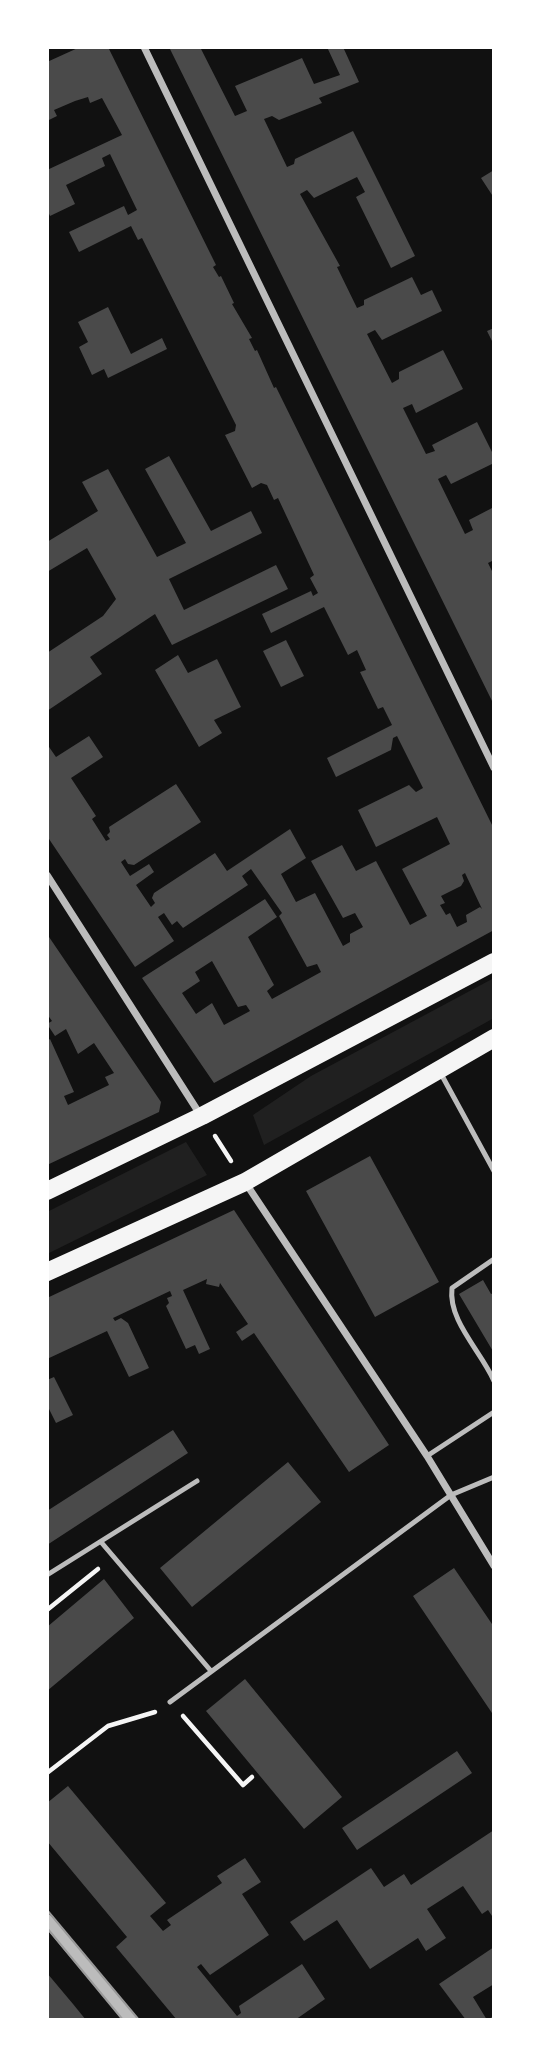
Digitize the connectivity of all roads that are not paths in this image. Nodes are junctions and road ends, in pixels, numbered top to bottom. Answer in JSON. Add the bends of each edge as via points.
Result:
{"nodes":[{"id":1,"x":144,"y":47,"type":"edge"},
{"id":2,"x":494,"y":768,"type":"edge"},
{"id":3,"x":47,"y":875,"type":"edge"},
{"id":4,"x":494,"y":962,"type":"edge"},
{"id":5,"x":494,"y":1038,"type":"edge"},
{"id":6,"x":439,"y":1068,"type":"junction"},
{"id":7,"x":202,"y":1116,"type":"junction"},
{"id":8,"x":494,"y":1171,"type":"edge"},
{"id":9,"x":245,"y":1182,"type":"junction"},
{"id":10,"x":47,"y":1191,"type":"edge"},
{"id":11,"x":494,"y":1259,"type":"edge"},
{"id":12,"x":47,"y":1272,"type":"edge"},
{"id":13,"x":494,"y":1381,"type":"edge"},
{"id":14,"x":494,"y":1412,"type":"edge"},
{"id":15,"x":427,"y":1456,"type":"junction"},
{"id":16,"x":494,"y":1477,"type":"edge"},
{"id":17,"x":197,"y":1481,"type":"dead end"},
{"id":18,"x":451,"y":1495,"type":"junction"},
{"id":19,"x":101,"y":1542,"type":"junction"},
{"id":20,"x":494,"y":1566,"type":"edge"},
{"id":21,"x":47,"y":1575,"type":"edge"},
{"id":22,"x":211,"y":1671,"type":"junction"},
{"id":23,"x":170,"y":1702,"type":"road end"},
{"id":24,"x":47,"y":1920,"type":"edge"},
{"id":25,"x":131,"y":2020,"type":"edge"}],
"edges":[{"from":1,"to":2,"type":"street"},
{"from":3,"to":7,"type":"street"},
{"from":4,"to":7,"type":"main road"},
{"from":5,"to":6,"type":"main road"},
{"from":6,"to":8,"type":"lane"},
{"from":6,"to":9,"type":"main road"},
{"from":7,"to":10,"type":"main road"},
{"from":9,"to":12,"type":"main road"},
{"from":9,"to":15,"type":"street"},
{"from":11,"to":13,"type":"lane","via":[[452,1287],[451,1299]]},
{"from":14,"to":15,"type":"lane"},
{"from":15,"to":18,"type":"street"},
{"from":16,"to":18,"type":"lane"},
{"from":17,"to":19,"type":"lane"},
{"from":18,"to":20,"type":"street"},
{"from":18,"to":22,"type":"lane"},
{"from":19,"to":21,"type":"lane"},
{"from":19,"to":22,"type":"lane"},
{"from":22,"to":23,"type":"lane"},
{"from":24,"to":25,"type":"street"}]}
